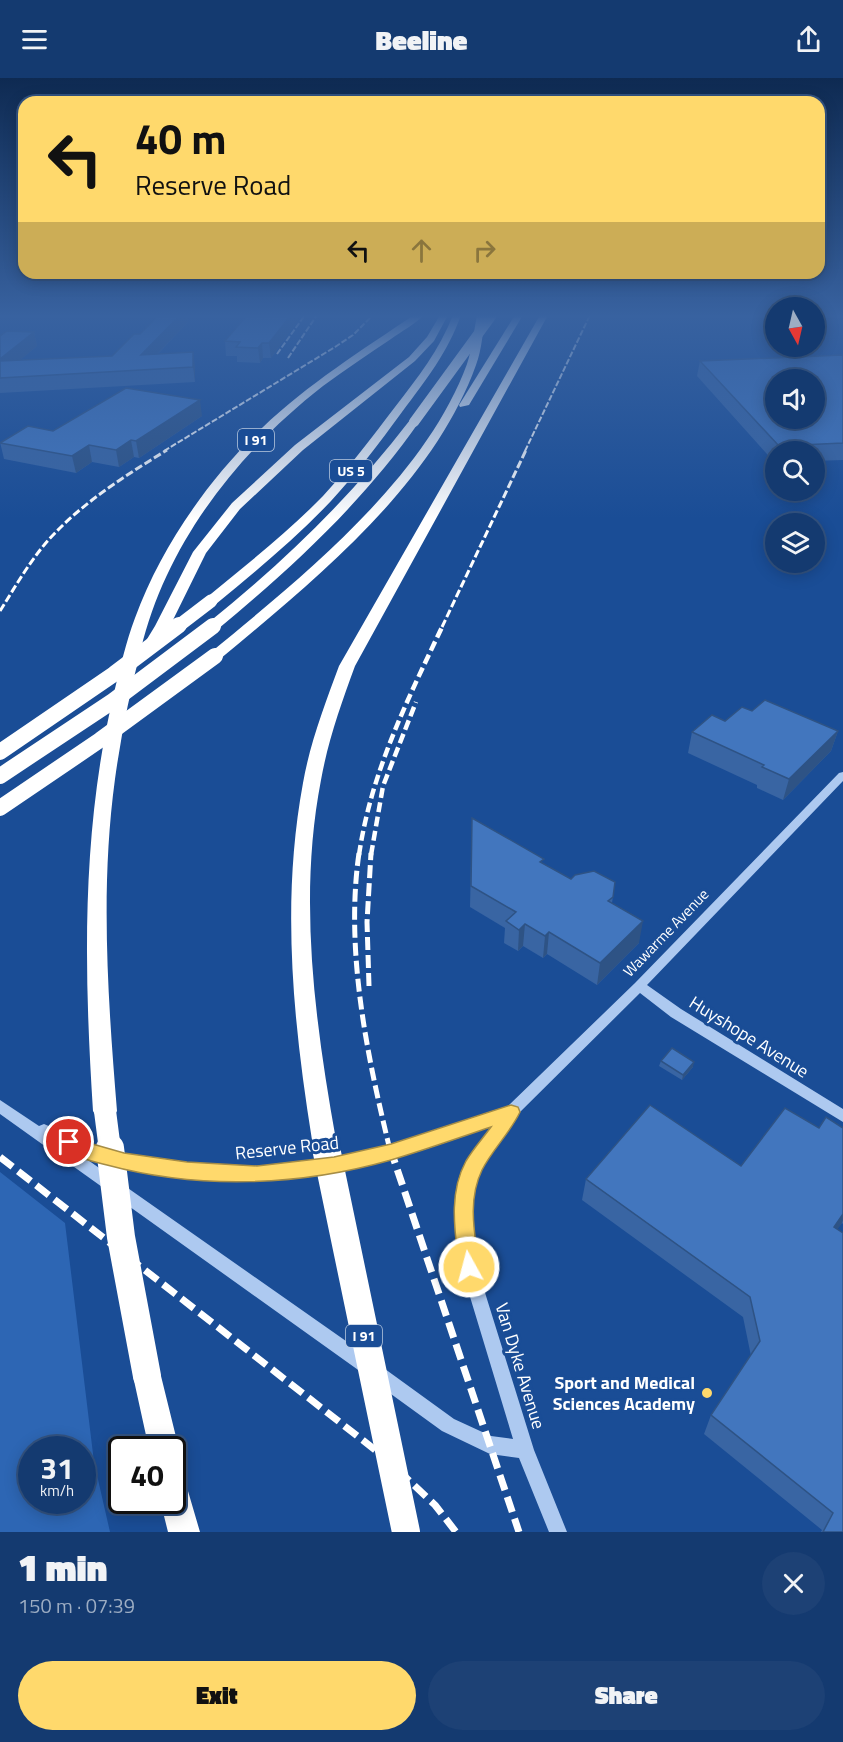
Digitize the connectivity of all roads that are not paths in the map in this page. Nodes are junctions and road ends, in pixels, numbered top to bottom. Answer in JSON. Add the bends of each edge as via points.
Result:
{"nodes":[{"id":1,"x":323,"y":383,"type":"edge"},
{"id":2,"x":383,"y":383,"type":"edge"},
{"id":3,"x":419,"y":383,"type":"edge"},
{"id":4,"x":443,"y":383,"type":"edge"},
{"id":5,"x":462,"y":383,"type":"edge"},
{"id":6,"x":476,"y":383,"type":"edge"},
{"id":7,"x":506,"y":383,"type":"edge"},
{"id":8,"x":352,"y":534,"type":"junction"},
{"id":9,"x":128,"y":669,"type":"junction"},
{"id":10,"x":0,"y":752,"type":"edge"},
{"id":11,"x":0,"y":776,"type":"edge"},
{"id":12,"x":843,"y":776,"type":"edge"},
{"id":13,"x":0,"y":808,"type":"edge"},
{"id":14,"x":639,"y":986,"type":"junction"},
{"id":15,"x":0,"y":1106,"type":"edge"},
{"id":16,"x":511,"y":1112,"type":"junction"},
{"id":17,"x":843,"y":1116,"type":"edge"},
{"id":18,"x":161,"y":1436,"type":"edge"},
{"id":19,"x":525,"y":1450,"type":"junction"},
{"id":20,"x":179,"y":1514,"type":"edge"},
{"id":21,"x":184,"y":1532,"type":"edge"},
{"id":22,"x":406,"y":1532,"type":"edge"},
{"id":23,"x":558,"y":1532,"type":"edge"}],
"edges":[{"from":1,"to":9,"type":"highway","number":"I 91","via":[[251,446],[196,515],[144,612]]},
{"from":2,"to":9,"type":"highway","bridge":true,"via":[[291,452],[237,503],[194,562],[147,650]]},
{"from":3,"to":10,"type":"highway","number":"US 5","bridge":true,"via":[[357,464],[295,529],[211,601]]},
{"from":4,"to":11,"type":"highway","bridge":true,"via":[[380,470],[330,526],[279,572],[113,701]]},
{"from":5,"to":8,"type":"highway","number":"US 5","via":[[445,419],[413,465]]},
{"from":6,"to":8,"type":"highway","via":[[425,464],[390,507]]},
{"from":7,"to":22,"type":"highway","number":"I 91","bridge":true,"via":[[347,666],[319,747],[305,826],[300,908],[304,998],[324,1140]]},
{"from":8,"to":13,"type":"highway","number":"US 5","bridge":true,"via":[[288,595],[214,656]]},
{"from":9,"to":18,"type":"highway","number":"I 91","bridge":true,"via":[[104,792],[97,994],[105,1111],[120,1226]]},
{"from":12,"to":14,"type":"street","name":"Wawarme Avenue"},
{"from":14,"to":16,"type":"street","name":"Wawarme Avenue"},
{"from":14,"to":17,"type":"street","name":"Huyshope Avenue"},
{"from":15,"to":16,"type":"street","name":"Reserve Road","via":[[86,1150],[124,1161],[187,1171],[246,1174],[296,1171],[391,1152]]},
{"from":15,"to":19,"type":"street","via":[[448,1425],[490,1445]]},
{"from":16,"to":19,"type":"street","name":"Van Dyke Avenue","via":[[473,1167],[462,1215],[469,1267]]},
{"from":19,"to":23,"type":"street","name":"Van Dyke Avenue"},
{"from":20,"to":21,"type":"highway"}]}
